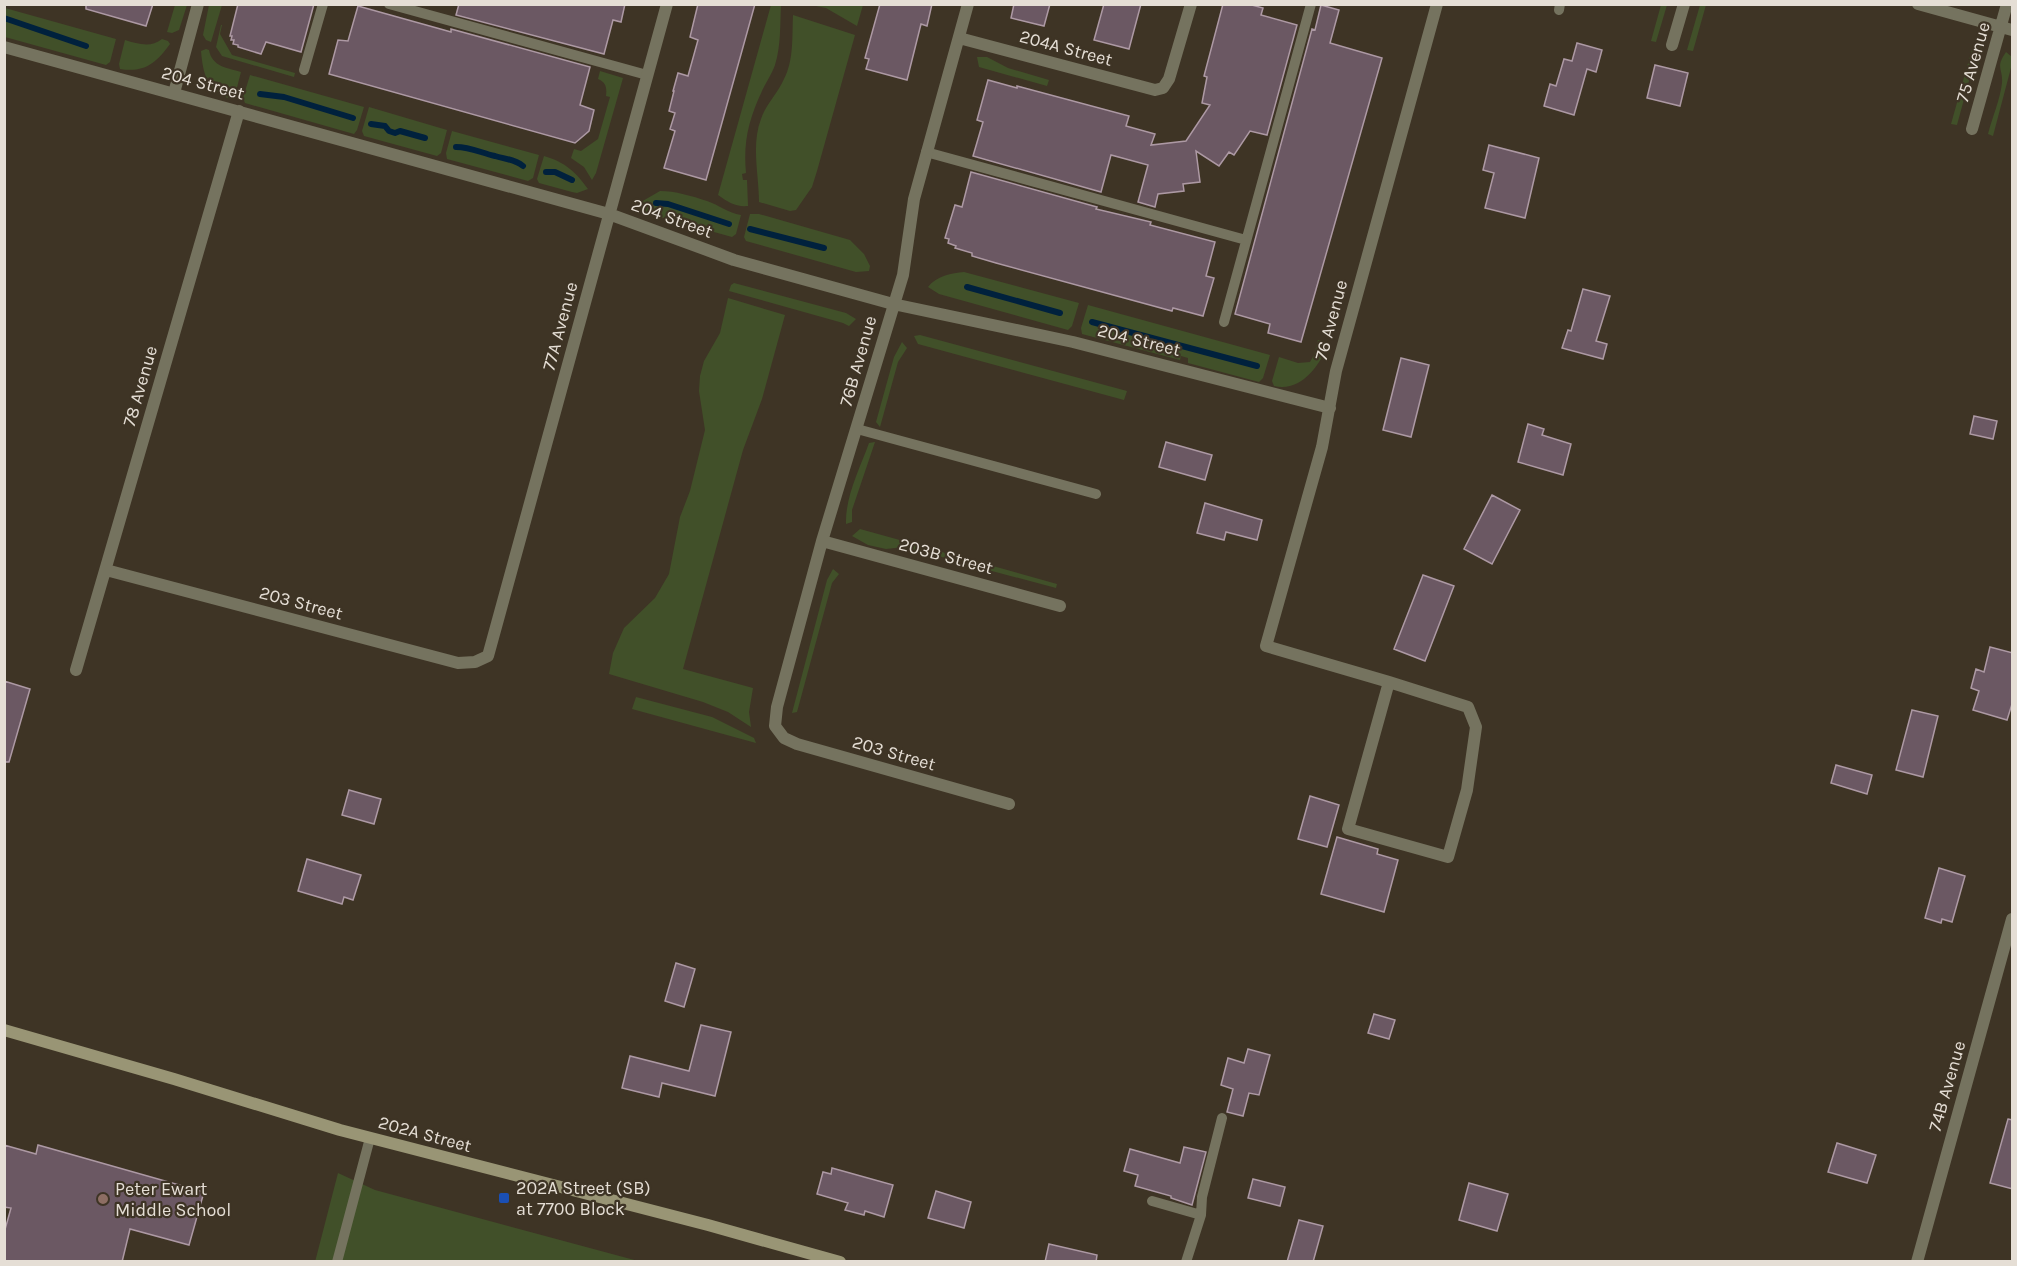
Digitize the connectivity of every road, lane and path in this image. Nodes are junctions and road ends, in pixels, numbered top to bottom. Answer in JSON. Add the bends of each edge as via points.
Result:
{"nodes":[{"id":1,"x":198,"y":4,"type":"edge"},
{"id":2,"x":323,"y":4,"type":"edge"},
{"id":3,"x":389,"y":4,"type":"edge"},
{"id":4,"x":667,"y":4,"type":"edge"},
{"id":5,"x":968,"y":4,"type":"edge"},
{"id":6,"x":1191,"y":4,"type":"edge"},
{"id":7,"x":1311,"y":4,"type":"edge"},
{"id":8,"x":1437,"y":4,"type":"edge"},
{"id":9,"x":1684,"y":4,"type":"edge"},
{"id":10,"x":1918,"y":4,"type":"edge"},
{"id":11,"x":2007,"y":4,"type":"edge"},
{"id":12,"x":2007,"y":29,"type":"edge"},
{"id":13,"x":959,"y":38,"type":"junction"},
{"id":14,"x":1672,"y":45,"type":"dead end"},
{"id":15,"x":4,"y":47,"type":"edge"},
{"id":16,"x":304,"y":70,"type":"dead end"},
{"id":17,"x":647,"y":75,"type":"junction"},
{"id":18,"x":174,"y":93,"type":"junction"},
{"id":19,"x":239,"y":111,"type":"junction"},
{"id":20,"x":1972,"y":129,"type":"dead end"},
{"id":21,"x":926,"y":152,"type":"junction"},
{"id":22,"x":609,"y":214,"type":"junction"},
{"id":23,"x":1246,"y":240,"type":"junction"},
{"id":24,"x":893,"y":304,"type":"junction"},
{"id":25,"x":1224,"y":322,"type":"dead end"},
{"id":26,"x":1330,"y":408,"type":"junction"},
{"id":27,"x":857,"y":429,"type":"junction"},
{"id":28,"x":1096,"y":494,"type":"dead end"},
{"id":29,"x":822,"y":541,"type":"junction"},
{"id":30,"x":106,"y":570,"type":"junction"},
{"id":31,"x":1060,"y":606,"type":"dead end"},
{"id":32,"x":488,"y":656,"type":"joint"},
{"id":33,"x":76,"y":670,"type":"dead end"},
{"id":34,"x":1389,"y":682,"type":"junction"},
{"id":35,"x":775,"y":726,"type":"joint"},
{"id":36,"x":1009,"y":804,"type":"dead end"},
{"id":37,"x":2013,"y":920,"type":"edge"},
{"id":38,"x":4,"y":1030,"type":"edge"},
{"id":39,"x":1222,"y":1118,"type":"dead end"},
{"id":40,"x":370,"y":1138,"type":"junction"},
{"id":41,"x":1152,"y":1201,"type":"dead end"},
{"id":42,"x":1201,"y":1215,"type":"junction"},
{"id":43,"x":337,"y":1262,"type":"edge"},
{"id":44,"x":840,"y":1262,"type":"edge"},
{"id":45,"x":1186,"y":1262,"type":"edge"},
{"id":46,"x":1917,"y":1262,"type":"edge"}],
"edges":[{"from":1,"to":18,"type":"street"},
{"from":2,"to":16,"type":"lane"},
{"from":3,"to":17,"type":"lane"},
{"from":4,"to":17,"type":"street","name":"77A Avenue"},
{"from":5,"to":13,"type":"street","name":"76B Avenue"},
{"from":6,"to":13,"type":"street","name":"204A Street","via":[[1169,79],[1163,88],[1155,90]]},
{"from":7,"to":23,"type":"lane"},
{"from":8,"to":26,"type":"street","name":"76 Avenue","via":[[1336,371]]},
{"from":9,"to":14,"type":"street"},
{"from":10,"to":12,"type":"street"},
{"from":11,"to":12,"type":"street","name":"75 Avenue"},
{"from":12,"to":20,"type":"street","name":"75 Avenue"},
{"from":13,"to":21,"type":"street","name":"76B Avenue"},
{"from":15,"to":18,"type":"street","name":"204 Street"},
{"from":17,"to":22,"type":"street","name":"77A Avenue"},
{"from":18,"to":19,"type":"street","name":"204 Street"},
{"from":19,"to":22,"type":"street","name":"204 Street"},
{"from":19,"to":30,"type":"street","name":"78 Avenue"},
{"from":21,"to":23,"type":"lane"},
{"from":21,"to":24,"type":"street","name":"76B Avenue","via":[[914,199],[905,266]]},
{"from":22,"to":24,"type":"street","name":"204 Street","via":[[734,260]]},
{"from":22,"to":32,"type":"street","name":"77A Avenue"},
{"from":23,"to":25,"type":"lane"},
{"from":24,"to":26,"type":"street","name":"204 Street","via":[[1073,342]]},
{"from":24,"to":27,"type":"street","name":"76B Avenue"},
{"from":26,"to":34,"type":"street","name":"76 Avenue","via":[[1266,646]]},
{"from":27,"to":28,"type":"lane"},
{"from":27,"to":29,"type":"street","name":"76B Avenue"},
{"from":29,"to":31,"type":"street","name":"203B Street"},
{"from":29,"to":35,"type":"street","name":"76B Avenue"},
{"from":30,"to":32,"type":"street","name":"203 Street","via":[[458,663]]},
{"from":30,"to":33,"type":"street","name":"78 Avenue"},
{"from":34,"to":34,"type":"street","via":[[1468,707],[1476,727],[1467,790],[1449,857],[1348,830]]},
{"from":35,"to":36,"type":"street","name":"203 Street","via":[[784,738],[797,744]]},
{"from":37,"to":46,"type":"street","name":"74B Avenue"},
{"from":38,"to":40,"type":"main road","name":"202A Street"},
{"from":39,"to":42,"type":"lane"},
{"from":40,"to":43,"type":"lane"},
{"from":40,"to":44,"type":"main road","name":"202A Street"},
{"from":41,"to":42,"type":"lane"},
{"from":42,"to":45,"type":"lane"}]}
